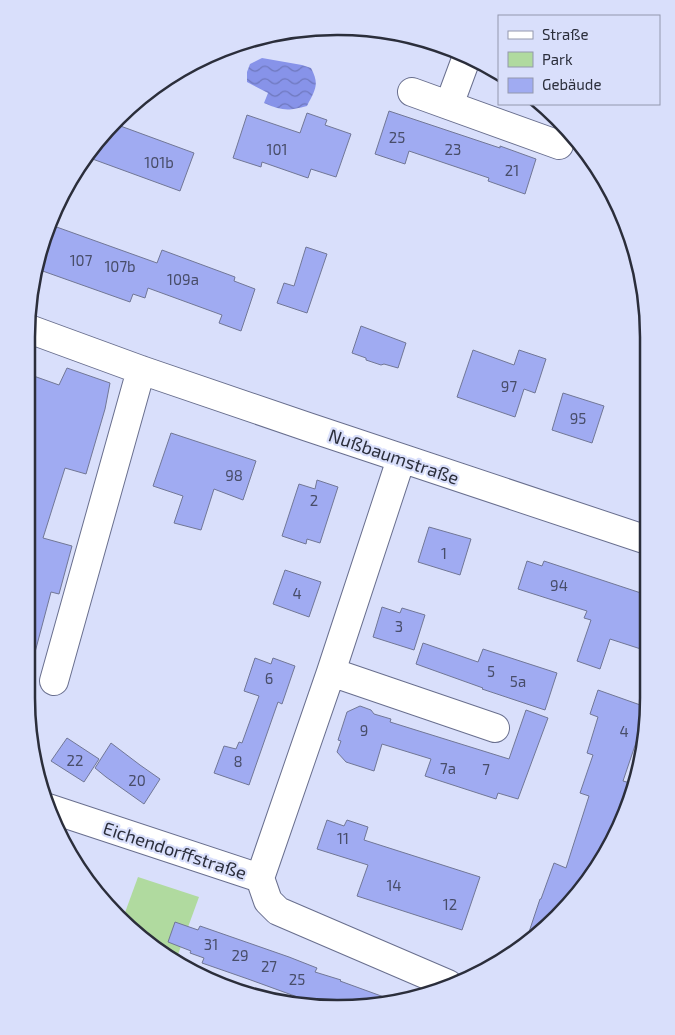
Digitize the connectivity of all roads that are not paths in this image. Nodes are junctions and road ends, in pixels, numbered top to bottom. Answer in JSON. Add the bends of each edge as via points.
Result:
{"nodes":[{"id":1,"x":464,"y":63,"type":"edge"},
{"id":2,"x":412,"y":92,"type":"dead end"},
{"id":3,"x":449,"y":105,"type":"junction"},
{"id":4,"x":559,"y":145,"type":"dead end"},
{"id":5,"x":35,"y":331,"type":"edge"},
{"id":6,"x":141,"y":370,"type":"junction"},
{"id":7,"x":401,"y":459,"type":"junction"},
{"id":8,"x":640,"y":538,"type":"edge"},
{"id":9,"x":331,"y":672,"type":"junction"},
{"id":10,"x":54,"y":681,"type":"dead end"},
{"id":11,"x":495,"y":728,"type":"dead end"},
{"id":12,"x":57,"y":811,"type":"edge"},
{"id":13,"x":260,"y":878,"type":"junction"},
{"id":14,"x":442,"y":981,"type":"edge"}],
"edges":[{"from":1,"to":3,"type":"street"},
{"from":2,"to":3,"type":"street"},
{"from":3,"to":4,"type":"street"},
{"from":5,"to":6,"type":"street","name":"Nußbaumstraße"},
{"from":6,"to":7,"type":"street","name":"Nußbaumstraße"},
{"from":6,"to":10,"type":"street"},
{"from":7,"to":8,"type":"street","name":"Nußbaumstraße"},
{"from":7,"to":9,"type":"street"},
{"from":9,"to":11,"type":"street"},
{"from":9,"to":13,"type":"street"},
{"from":12,"to":13,"type":"street","name":"Eichendorffstraße"},
{"from":13,"to":14,"type":"street","name":"Eichendorffstraße","via":[[268,900],[278,911]]}]}
